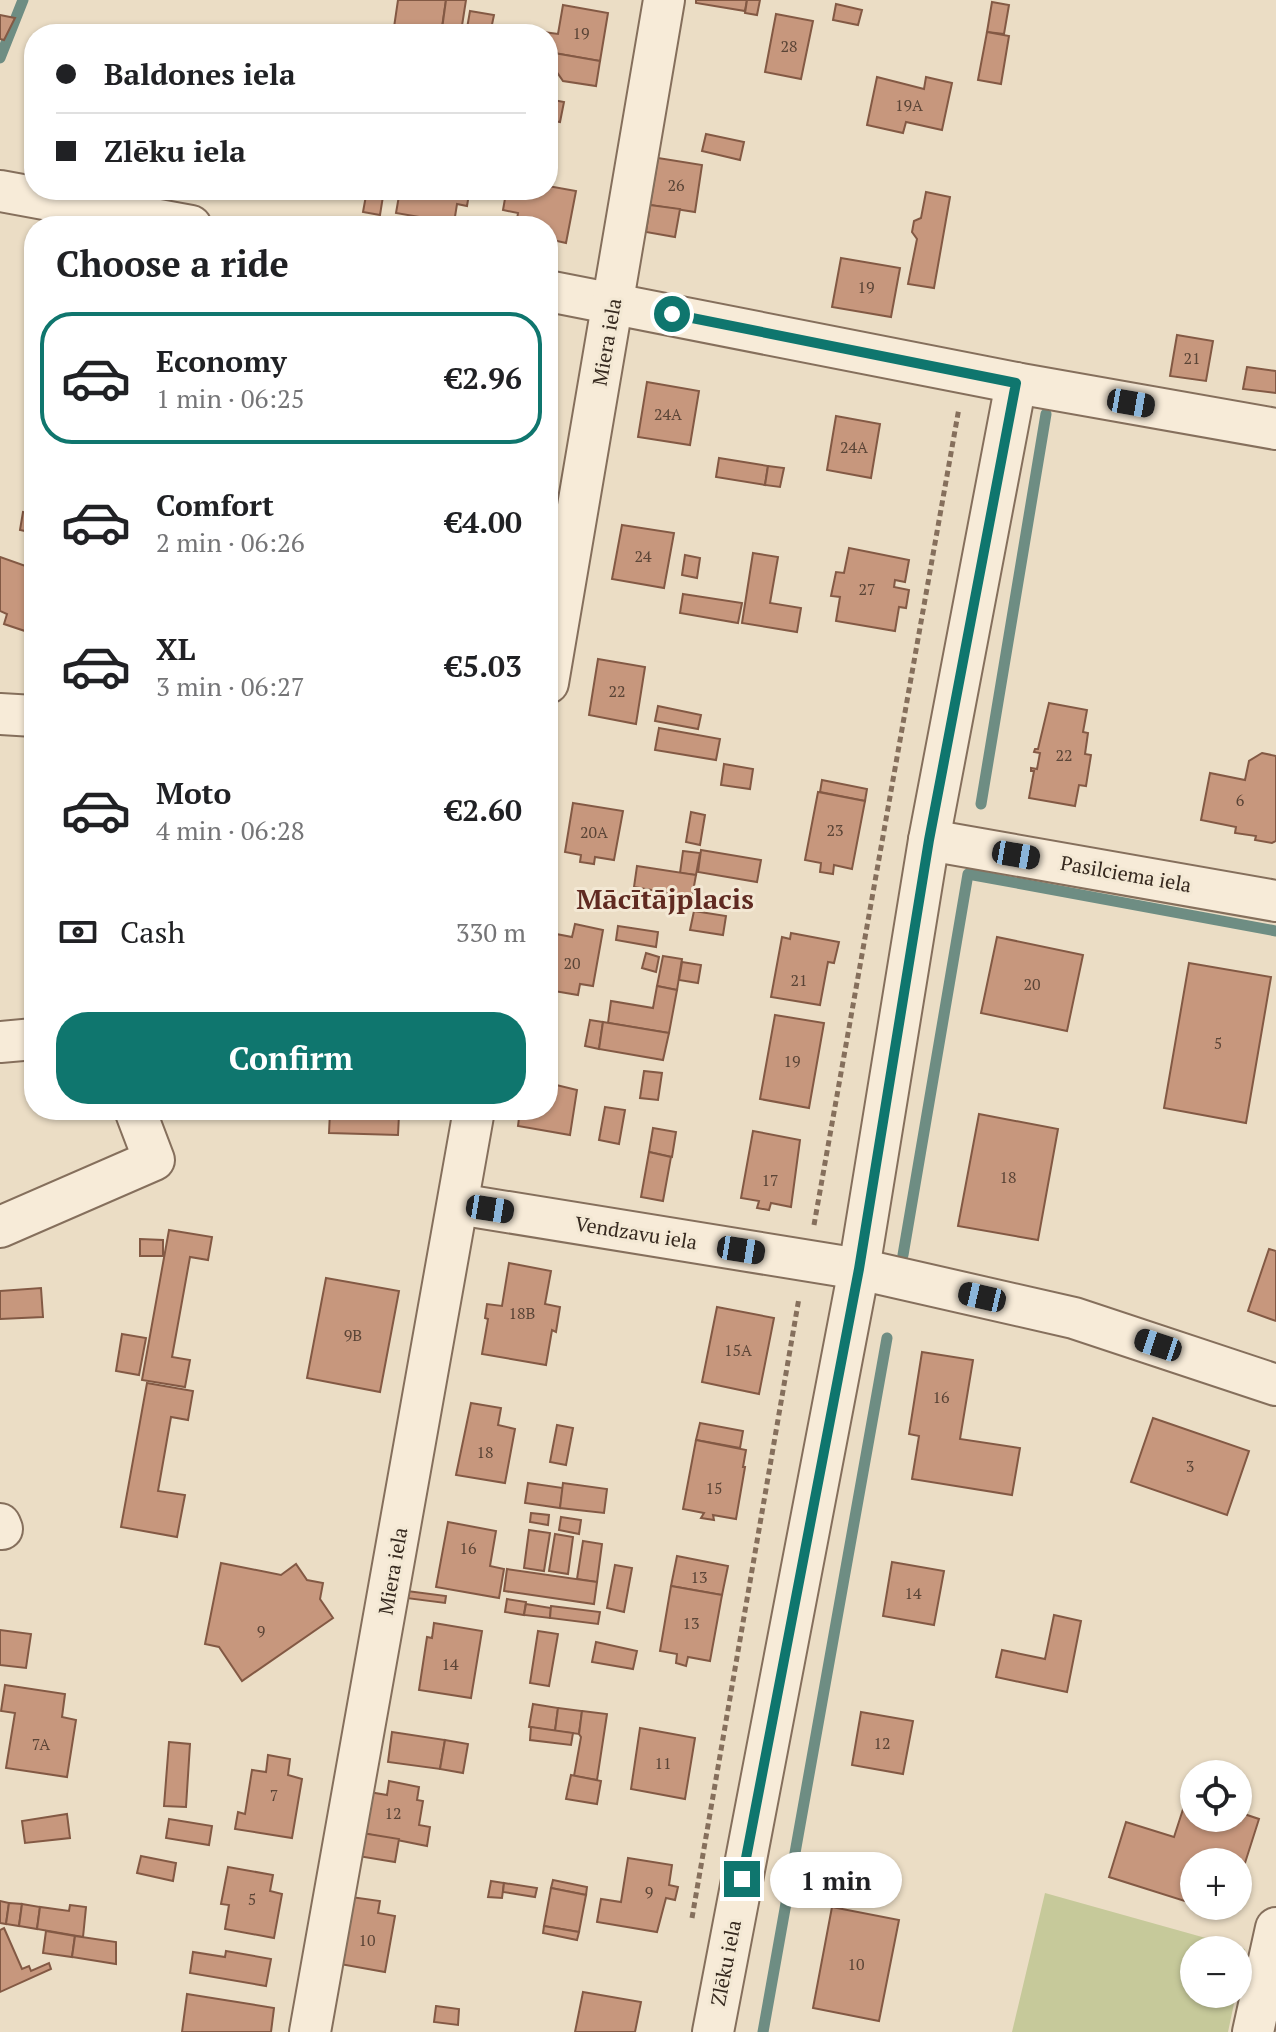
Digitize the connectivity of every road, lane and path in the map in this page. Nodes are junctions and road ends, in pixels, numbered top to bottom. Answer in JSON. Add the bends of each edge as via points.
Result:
{"nodes":[{"id":1,"x":664,"y":0,"type":"edge"},
{"id":2,"x":0,"y":191,"type":"edge"},
{"id":3,"x":24,"y":195,"type":"edge"},
{"id":4,"x":49,"y":200,"type":"edge"},
{"id":5,"x":136,"y":216,"type":"edge"},
{"id":6,"x":558,"y":293,"type":"edge"},
{"id":7,"x":613,"y":303,"type":"junction"},
{"id":8,"x":1016,"y":383,"type":"junction"},
{"id":9,"x":961,"y":399,"type":"dead end"},
{"id":10,"x":1276,"y":429,"type":"edge"},
{"id":11,"x":558,"y":625,"type":"edge"},
{"id":12,"x":0,"y":714,"type":"edge"},
{"id":13,"x":24,"y":715,"type":"edge"},
{"id":14,"x":929,"y":840,"type":"junction"},
{"id":15,"x":1276,"y":901,"type":"edge"},
{"id":16,"x":24,"y":1040,"type":"edge"},
{"id":17,"x":0,"y":1042,"type":"edge"},
{"id":18,"x":139,"y":1120,"type":"edge"},
{"id":19,"x":472,"y":1120,"type":"edge"},
{"id":20,"x":458,"y":1204,"type":"junction"},
{"id":21,"x":0,"y":1227,"type":"edge"},
{"id":22,"x":804,"y":1260,"type":"junction"},
{"id":23,"x":859,"y":1269,"type":"junction"},
{"id":24,"x":1276,"y":1385,"type":"edge"},
{"id":25,"x":691,"y":1923,"type":"dead end"},
{"id":26,"x":1276,"y":1928,"type":"edge"},
{"id":27,"x":310,"y":2032,"type":"edge"},
{"id":28,"x":713,"y":2032,"type":"edge"},
{"id":29,"x":1253,"y":2032,"type":"edge"}],
"edges":[{"from":1,"to":7,"type":"street","name":"Miera iela"},
{"from":2,"to":3,"type":"street"},
{"from":4,"to":5,"type":"street"},
{"from":6,"to":7,"type":"street"},
{"from":7,"to":8,"type":"street"},
{"from":7,"to":11,"type":"street","name":"Miera iela"},
{"from":8,"to":10,"type":"street"},
{"from":8,"to":14,"type":"street","name":"Zlēku iela"},
{"from":9,"to":22,"type":"path"},
{"from":12,"to":13,"type":"street"},
{"from":14,"to":15,"type":"street","name":"Pasilciema iela"},
{"from":14,"to":23,"type":"street","name":"Zlēku iela"},
{"from":16,"to":17,"type":"street"},
{"from":18,"to":21,"type":"street","via":[[154,1160]]},
{"from":19,"to":20,"type":"street","name":"Miera iela"},
{"from":20,"to":22,"type":"street","name":"Vendzavu iela"},
{"from":20,"to":27,"type":"street","name":"Miera iela"},
{"from":22,"to":23,"type":"street","name":"Vendzavu iela"},
{"from":22,"to":25,"type":"path"},
{"from":23,"to":24,"type":"street","name":"Vendzavu iela","via":[[1074,1318]]},
{"from":23,"to":28,"type":"street","name":"Zlēku iela"},
{"from":26,"to":29,"type":"street"}]}
